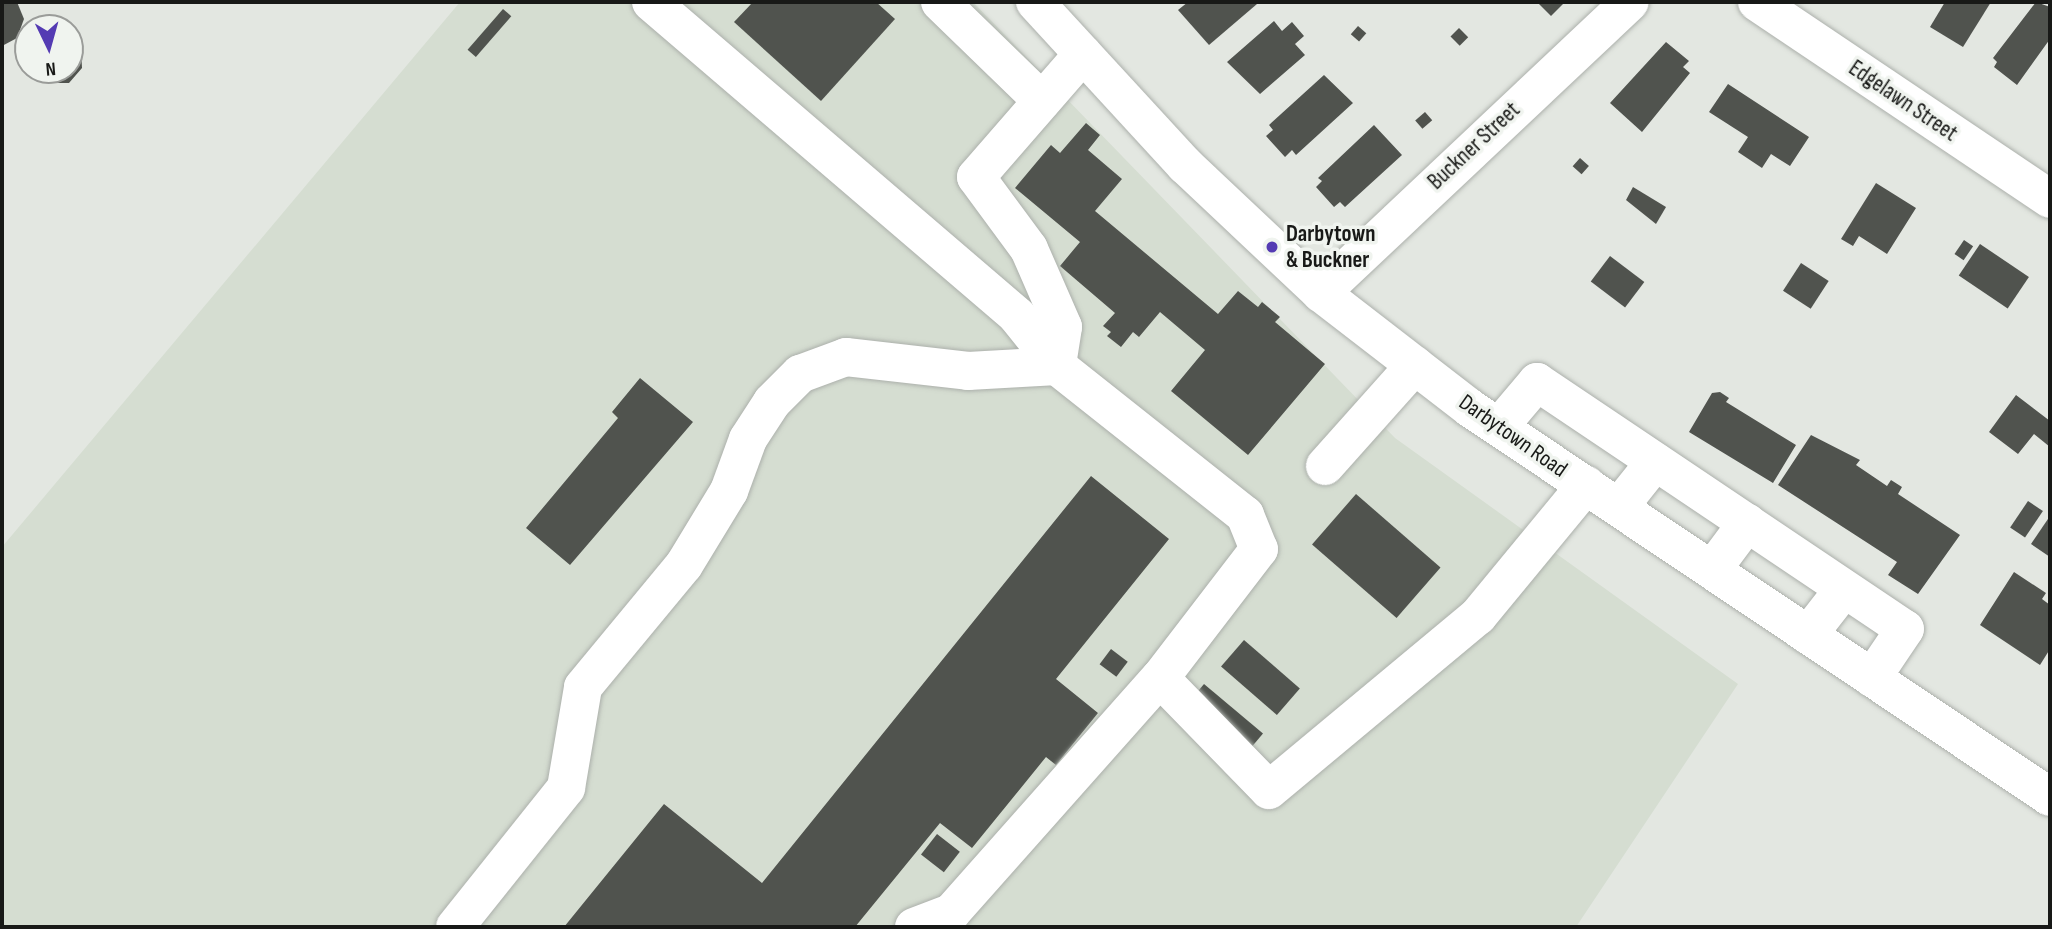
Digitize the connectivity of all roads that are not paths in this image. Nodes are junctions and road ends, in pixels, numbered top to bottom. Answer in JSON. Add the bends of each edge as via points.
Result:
{"nodes":[{"id":1,"x":651,"y":2,"type":"edge"},
{"id":2,"x":940,"y":2,"type":"edge"},
{"id":3,"x":1035,"y":2,"type":"edge"},
{"id":4,"x":1630,"y":2,"type":"edge"},
{"id":5,"x":1757,"y":2,"type":"edge"},
{"id":6,"x":1083,"y":54,"type":"junction"},
{"id":7,"x":1042,"y":101,"type":"junction"},
{"id":8,"x":2050,"y":199,"type":"edge"},
{"id":9,"x":1321,"y":293,"type":"junction"},
{"id":10,"x":1415,"y":365,"type":"junction"},
{"id":11,"x":1057,"y":366,"type":"junction"},
{"id":12,"x":1499,"y":427,"type":"junction"},
{"id":13,"x":1655,"y":462,"type":"junction"},
{"id":14,"x":1325,"y":466,"type":"dead end"},
{"id":15,"x":1586,"y":485,"type":"junction"},
{"id":16,"x":1619,"y":508,"type":"junction"},
{"id":17,"x":1747,"y":523,"type":"junction"},
{"id":18,"x":1712,"y":570,"type":"junction"},
{"id":19,"x":1844,"y":589,"type":"junction"},
{"id":20,"x":1808,"y":635,"type":"junction"},
{"id":21,"x":1160,"y":678,"type":"junction"},
{"id":22,"x":1872,"y":678,"type":"junction"},
{"id":23,"x":2046,"y":784,"type":"edge"},
{"id":24,"x":455,"y":927,"type":"edge"},
{"id":25,"x":915,"y":927,"type":"edge"}],
"edges":[{"from":1,"to":11,"type":"main road","via":[[1017,316]]},
{"from":2,"to":7,"type":"main road"},
{"from":3,"to":6,"type":"main road","name":"Darbytown Road"},
{"from":4,"to":9,"type":"main road","name":"Buckner Street"},
{"from":5,"to":8,"type":"main road","name":"Edgelawn Street"},
{"from":6,"to":7,"type":"main road"},
{"from":6,"to":9,"type":"main road","name":"Darbytown Road","via":[[1185,165]]},
{"from":7,"to":11,"type":"main road","via":[[976,177],[1028,249],[1063,327]]},
{"from":9,"to":10,"type":"main road","name":"Darbytown Road"},
{"from":10,"to":12,"type":"main road","name":"Darbytown Road"},
{"from":10,"to":14,"type":"main road"},
{"from":11,"to":21,"type":"main road","via":[[1245,515],[1259,549]]},
{"from":11,"to":24,"type":"main road","via":[[968,371],[846,357],[800,374],[772,402],[748,439],[729,491],[684,565],[583,687],[565,788]]},
{"from":12,"to":13,"type":"main road","via":[[1537,382]]},
{"from":12,"to":15,"type":"main road","name":"Darbytown Road"},
{"from":13,"to":16,"type":"main road"},
{"from":13,"to":17,"type":"main road"},
{"from":15,"to":16,"type":"main road","name":"Darbytown Road"},
{"from":15,"to":21,"type":"main road","via":[[1478,616],[1269,790]]},
{"from":16,"to":18,"type":"main road","name":"Darbytown Road"},
{"from":17,"to":18,"type":"main road"},
{"from":17,"to":19,"type":"main road"},
{"from":18,"to":20,"type":"main road","name":"Darbytown Road"},
{"from":19,"to":20,"type":"main road"},
{"from":19,"to":22,"type":"main road","via":[[1905,629]]},
{"from":20,"to":22,"type":"main road","name":"Darbytown Road"},
{"from":21,"to":25,"type":"main road","via":[[951,913]]},
{"from":22,"to":23,"type":"main road","name":"Darbytown Road"}]}
